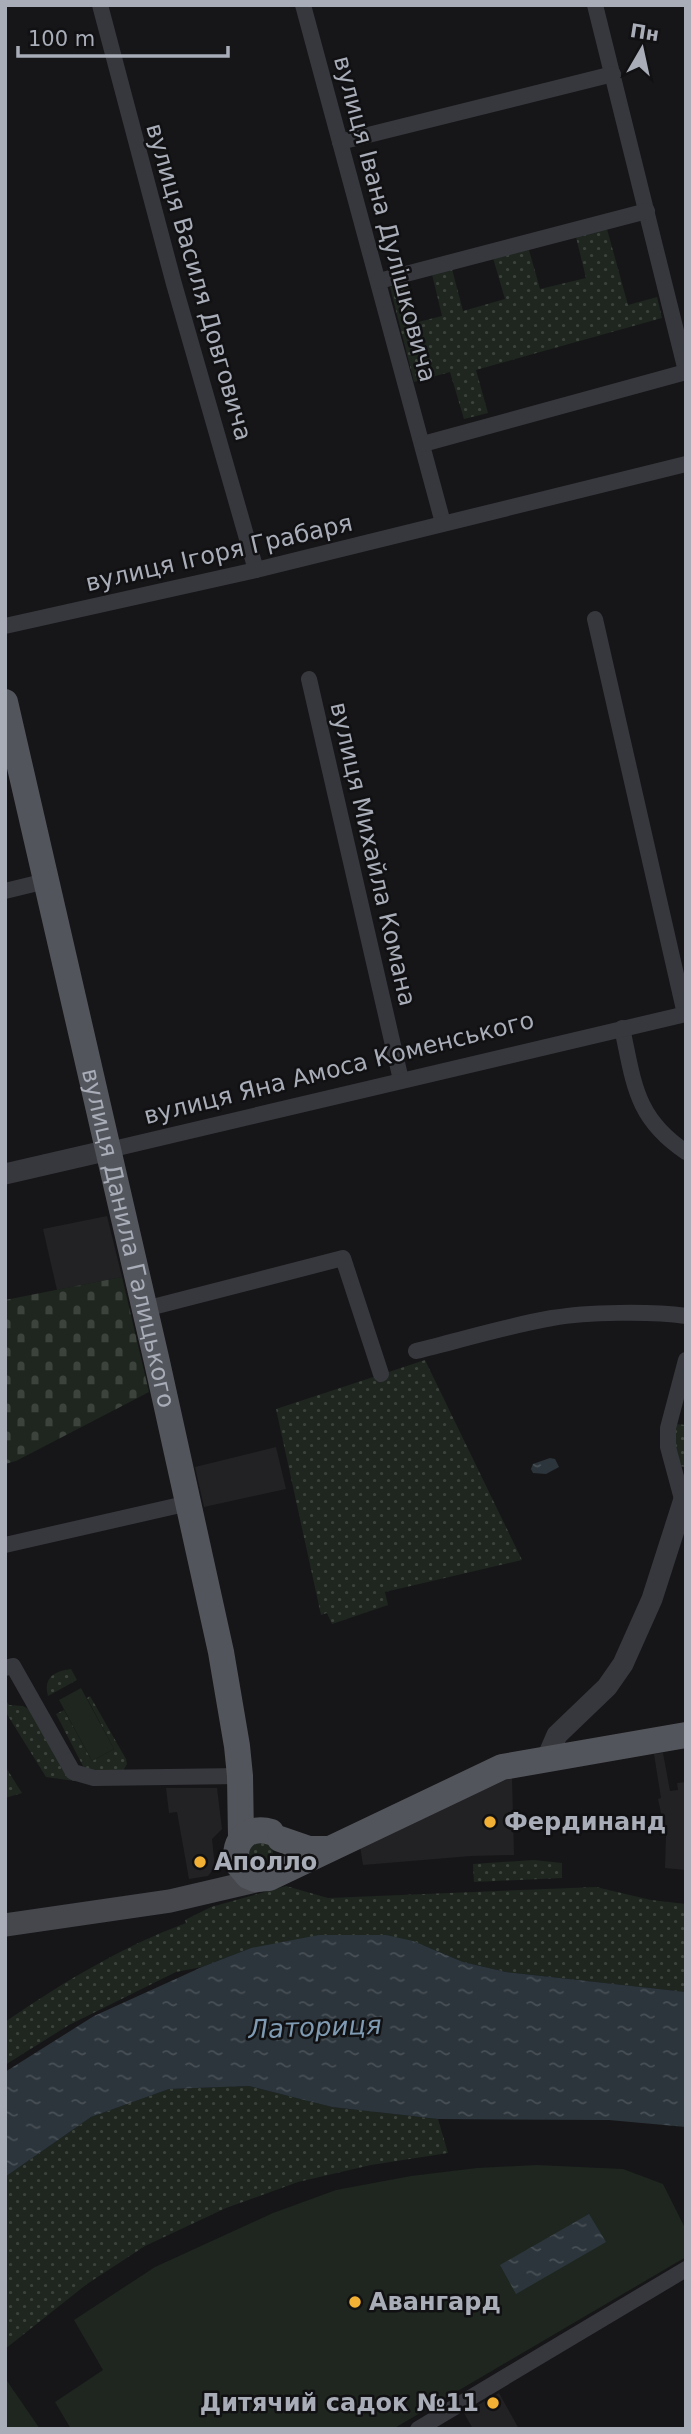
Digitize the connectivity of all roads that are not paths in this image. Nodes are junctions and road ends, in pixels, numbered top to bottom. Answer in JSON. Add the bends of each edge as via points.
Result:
{"nodes":[{"id":1,"x":100,"y":5,"type":"edge"},
{"id":2,"x":303,"y":5,"type":"edge"},
{"id":3,"x":595,"y":5,"type":"edge"},
{"id":4,"x":613,"y":74,"type":"junction"},
{"id":5,"x":340,"y":142,"type":"junction"},
{"id":6,"x":647,"y":211,"type":"junction"},
{"id":7,"x":379,"y":281,"type":"junction"},
{"id":8,"x":686,"y":371,"type":"edge"},
{"id":9,"x":422,"y":444,"type":"junction"},
{"id":10,"x":686,"y":464,"type":"edge"},
{"id":11,"x":443,"y":523,"type":"junction"},
{"id":12,"x":257,"y":570,"type":"junction"},
{"id":13,"x":595,"y":619,"type":"dead end"},
{"id":14,"x":5,"y":626,"type":"edge"},
{"id":15,"x":309,"y":679,"type":"dead end"},
{"id":16,"x":5,"y":702,"type":"edge"},
{"id":17,"x":46,"y":881,"type":"junction"},
{"id":18,"x":5,"y":891,"type":"edge"},
{"id":19,"x":685,"y":1014,"type":"edge"},
{"id":20,"x":622,"y":1028,"type":"junction"},
{"id":21,"x":401,"y":1080,"type":"junction"},
{"id":22,"x":108,"y":1150,"type":"junction"},
{"id":23,"x":686,"y":1153,"type":"edge"},
{"id":24,"x":5,"y":1174,"type":"edge"},
{"id":25,"x":145,"y":1308,"type":"junction"},
{"id":26,"x":686,"y":1316,"type":"edge"},
{"id":27,"x":416,"y":1351,"type":"dead end"},
{"id":28,"x":686,"y":1360,"type":"edge"},
{"id":29,"x":382,"y":1374,"type":"dead end"},
{"id":30,"x":684,"y":1496,"type":"edge"},
{"id":31,"x":189,"y":1503,"type":"junction"},
{"id":32,"x":5,"y":1545,"type":"edge"},
{"id":33,"x":5,"y":1668,"type":"edge"},
{"id":34,"x":686,"y":1735,"type":"edge"},
{"id":35,"x":547,"y":1758,"type":"junction"},
{"id":36,"x":240,"y":1776,"type":"junction"},
{"id":37,"x":275,"y":1835,"type":"junction"},
{"id":38,"x":238,"y":1847,"type":"junction"},
{"id":39,"x":327,"y":1849,"type":"junction"},
{"id":40,"x":268,"y":1877,"type":"junction"},
{"id":41,"x":220,"y":1891,"type":"junction"},
{"id":42,"x":5,"y":1926,"type":"edge"},
{"id":43,"x":686,"y":2269,"type":"edge"},
{"id":44,"x":418,"y":2429,"type":"edge"}],
"edges":[{"from":1,"to":12,"type":"street","name":"вулиця Василя Довговича"},
{"from":2,"to":5,"type":"street","name":"вулиця Івана Дулішковича"},
{"from":3,"to":4,"type":"street"},
{"from":4,"to":5,"type":"street"},
{"from":4,"to":6,"type":"street"},
{"from":5,"to":7,"type":"street","name":"вулиця Івана Дулішковича"},
{"from":6,"to":7,"type":"street"},
{"from":6,"to":8,"type":"street"},
{"from":7,"to":9,"type":"street","name":"вулиця Івана Дулішковича"},
{"from":8,"to":9,"type":"street"},
{"from":9,"to":11,"type":"street"},
{"from":10,"to":11,"type":"street","name":"вулиця Ігоря Грабаря"},
{"from":11,"to":12,"type":"street","name":"вулиця Ігоря Грабаря"},
{"from":12,"to":14,"type":"street","name":"вулиця Ігоря Грабаря"},
{"from":13,"to":19,"type":"street"},
{"from":15,"to":21,"type":"street","name":"вулиця Михайла Комана"},
{"from":16,"to":17,"type":"main road","name":"вулиця Данила Галицького"},
{"from":17,"to":18,"type":"street"},
{"from":17,"to":22,"type":"main road","name":"вулиця Данила Галицького"},
{"from":19,"to":20,"type":"street","name":"вулиця Яна Амоса Коменського"},
{"from":20,"to":21,"type":"street","name":"вулиця Яна Амоса Коменського"},
{"from":20,"to":23,"type":"street","via":[[644,1111],[655,1128]]},
{"from":21,"to":22,"type":"street","name":"вулиця Яна Амоса Коменського"},
{"from":22,"to":24,"type":"street","name":"вулиця Яна Амоса Коменського"},
{"from":22,"to":25,"type":"main road","name":"вулиця Данила Галицького"},
{"from":25,"to":29,"type":"street","via":[[343,1258]]},
{"from":25,"to":31,"type":"main road","name":"вулиця Данила Галицького"},
{"from":26,"to":27,"type":"street","via":[[552,1318]]},
{"from":28,"to":30,"type":"street","via":[[668,1428],[668,1447]]},
{"from":30,"to":35,"type":"street","via":[[652,1599],[623,1664],[607,1687],[557,1735]]},
{"from":31,"to":32,"type":"street"},
{"from":31,"to":36,"type":"main road","name":"вулиця Данила Галицького","via":[[230,1703]]},
{"from":33,"to":36,"type":"street","via":[[13,1666],[74,1772],[94,1778]]},
{"from":34,"to":35,"type":"main road"},
{"from":35,"to":39,"type":"main road","via":[[502,1768]]},
{"from":36,"to":37,"type":"main road","name":"вулиця Данила Галицького","via":[[256,1819]]},
{"from":36,"to":38,"type":"main road","name":"вулиця Данила Галицького"},
{"from":37,"to":38,"type":"main road","via":[[255,1830]]},
{"from":37,"to":39,"type":"main road","via":[[309,1849]]},
{"from":37,"to":40,"type":"main road","via":[[284,1862]]},
{"from":38,"to":40,"type":"main road","via":[[237,1863],[247,1876]]},
{"from":38,"to":41,"type":"main road"},
{"from":39,"to":40,"type":"main road"},
{"from":40,"to":41,"type":"main road"},
{"from":41,"to":42,"type":"main road"},
{"from":43,"to":44,"type":"street"}]}
